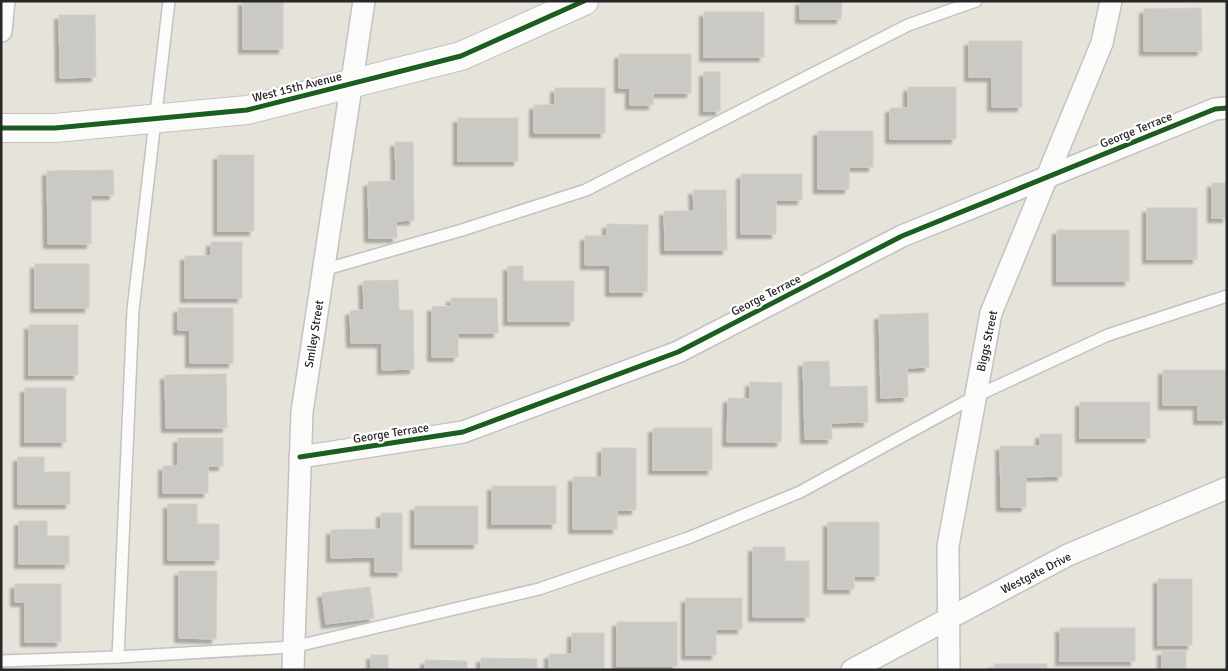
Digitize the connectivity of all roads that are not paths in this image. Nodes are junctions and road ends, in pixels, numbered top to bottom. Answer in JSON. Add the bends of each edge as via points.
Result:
{"nodes":[{"id":1,"x":4,"y":1,"type":"edge"},
{"id":2,"x":169,"y":1,"type":"edge"},
{"id":3,"x":364,"y":1,"type":"edge"},
{"id":4,"x":584,"y":1,"type":"edge"},
{"id":5,"x":976,"y":1,"type":"edge"},
{"id":6,"x":1112,"y":1,"type":"edge"},
{"id":7,"x":1,"y":31,"type":"edge"},
{"id":8,"x":352,"y":84,"type":"junction"},
{"id":9,"x":1227,"y":108,"type":"edge"},
{"id":10,"x":155,"y":118,"type":"junction"},
{"id":11,"x":1,"y":128,"type":"edge"},
{"id":12,"x":1047,"y":177,"type":"junction"},
{"id":13,"x":323,"y":270,"type":"junction"},
{"id":14,"x":1227,"y":296,"type":"edge"},
{"id":15,"x":976,"y":396,"type":"junction"},
{"id":16,"x":300,"y":457,"type":"junction"},
{"id":17,"x":1227,"y":488,"type":"edge"},
{"id":18,"x":948,"y":619,"type":"junction"},
{"id":19,"x":293,"y":647,"type":"junction"},
{"id":20,"x":118,"y":657,"type":"junction"},
{"id":21,"x":1,"y":661,"type":"edge"},
{"id":22,"x":293,"y":670,"type":"edge"},
{"id":23,"x":852,"y":670,"type":"edge"},
{"id":24,"x":948,"y":670,"type":"edge"}],
"edges":[{"from":1,"to":7,"type":"street"},
{"from":2,"to":10,"type":"lane"},
{"from":3,"to":8,"type":"street","name":"Smiley Street"},
{"from":4,"to":8,"type":"street","name":"West 15th Avenue","via":[[461,56]]},
{"from":5,"to":13,"type":"lane","via":[[908,25],[586,190]]},
{"from":6,"to":12,"type":"street","name":"Biggs Street","via":[[1102,43]]},
{"from":8,"to":10,"type":"street","name":"West 15th Avenue","via":[[247,110]]},
{"from":8,"to":13,"type":"street","name":"Smiley Street"},
{"from":9,"to":12,"type":"street","name":"George Terrace","via":[[1215,109]]},
{"from":10,"to":11,"type":"street","name":"West 15th Avenue","via":[[55,128]]},
{"from":10,"to":20,"type":"lane","via":[[133,310]]},
{"from":12,"to":15,"type":"street","name":"Biggs Street","via":[[991,313]]},
{"from":12,"to":16,"type":"street","name":"George Terrace","via":[[902,236],[678,352],[463,432]]},
{"from":13,"to":16,"type":"street","name":"Smiley Street","via":[[302,412]]},
{"from":14,"to":15,"type":"lane","via":[[1108,335]]},
{"from":15,"to":18,"type":"street","name":"Biggs Street","via":[[948,546]]},
{"from":15,"to":19,"type":"lane","via":[[800,492],[688,538],[539,589]]},
{"from":16,"to":19,"type":"street","name":"Smiley Street"},
{"from":17,"to":18,"type":"street","name":"Westgate Drive","via":[[1068,555]]},
{"from":18,"to":23,"type":"street","name":"Westgate Drive"},
{"from":18,"to":24,"type":"street","name":"Biggs Street"},
{"from":19,"to":20,"type":"lane"},
{"from":19,"to":22,"type":"street","name":"Smiley Street"},
{"from":20,"to":21,"type":"lane"}]}
